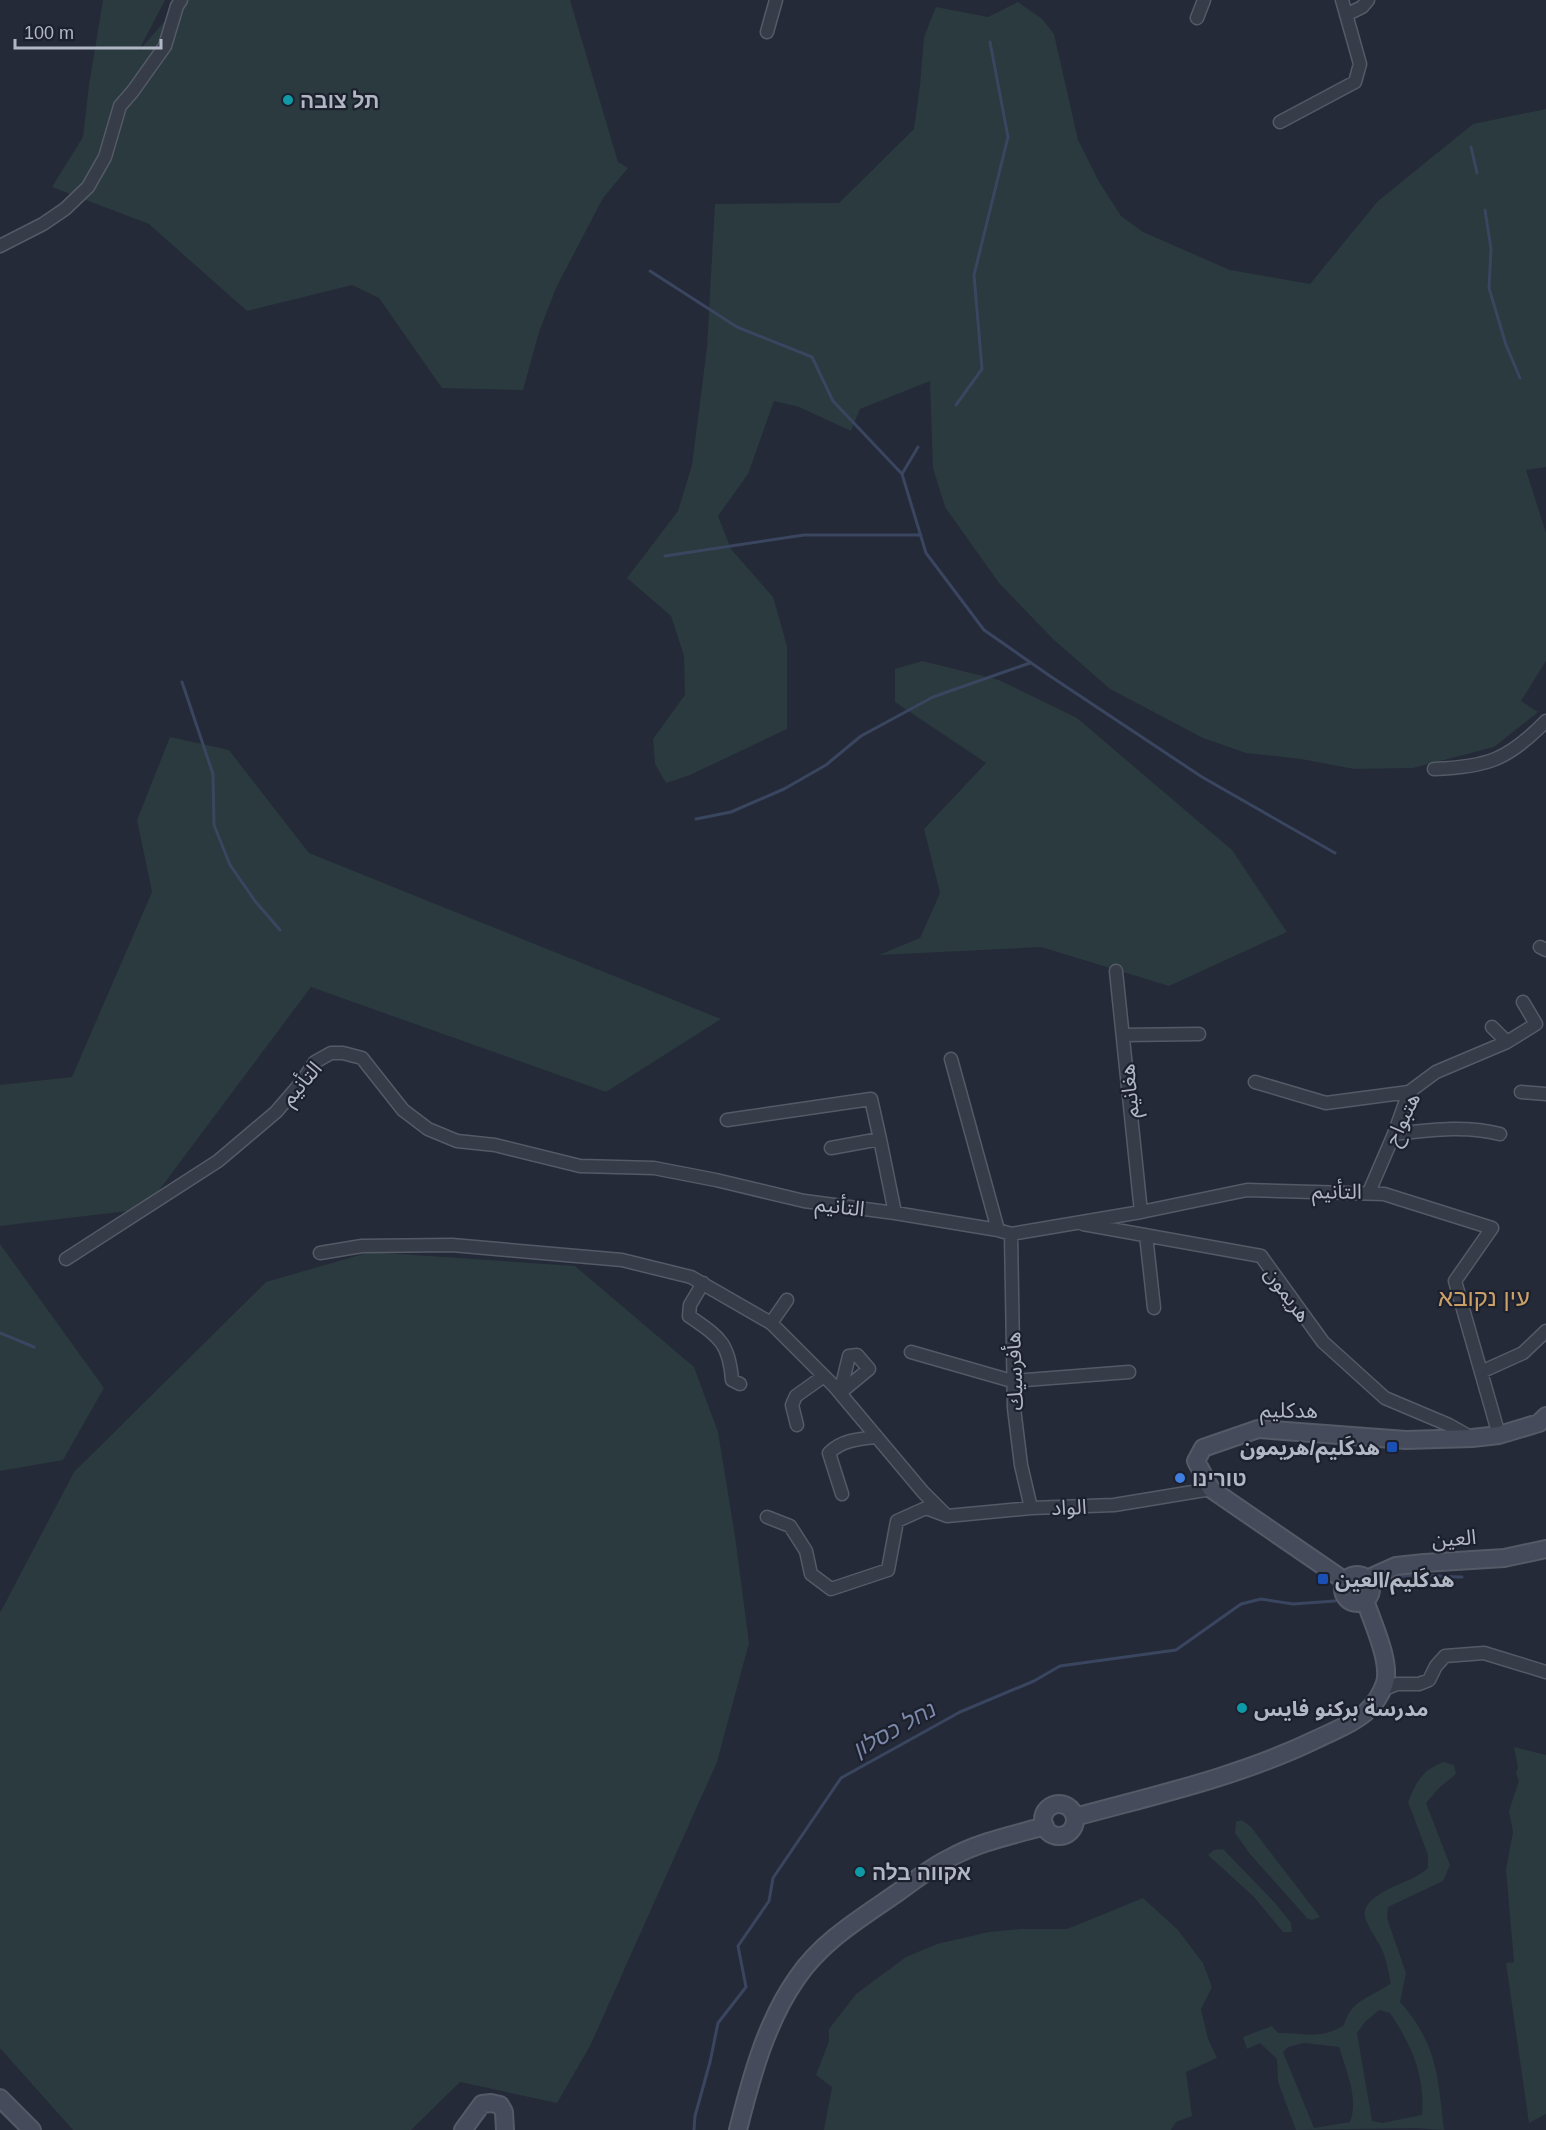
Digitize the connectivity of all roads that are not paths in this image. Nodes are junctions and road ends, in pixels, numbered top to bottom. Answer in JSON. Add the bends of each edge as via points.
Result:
{"nodes":[{"id":1,"x":181,"y":0,"type":"edge"},
{"id":2,"x":776,"y":0,"type":"edge"},
{"id":3,"x":1204,"y":0,"type":"edge"},
{"id":4,"x":1342,"y":0,"type":"edge"},
{"id":5,"x":1368,"y":0,"type":"edge"},
{"id":6,"x":1346,"y":15,"type":"junction"},
{"id":7,"x":1197,"y":18,"type":"dead end"},
{"id":8,"x":767,"y":32,"type":"dead end"},
{"id":9,"x":1280,"y":122,"type":"dead end"},
{"id":10,"x":0,"y":246,"type":"edge"},
{"id":11,"x":1546,"y":721,"type":"edge"},
{"id":12,"x":1434,"y":769,"type":"dead end"},
{"id":13,"x":1116,"y":971,"type":"dead end"},
{"id":14,"x":1523,"y":1002,"type":"dead end"},
{"id":15,"x":1492,"y":1027,"type":"dead end"},
{"id":16,"x":1199,"y":1034,"type":"dead end"},
{"id":17,"x":1123,"y":1035,"type":"junction"},
{"id":18,"x":1507,"y":1042,"type":"junction"},
{"id":19,"x":951,"y":1059,"type":"dead end"},
{"id":20,"x":1254,"y":1082,"type":"dead end"},
{"id":21,"x":1409,"y":1092,"type":"junction"},
{"id":22,"x":1521,"y":1092,"type":"dead end"},
{"id":23,"x":1546,"y":1095,"type":"edge"},
{"id":24,"x":727,"y":1120,"type":"dead end"},
{"id":25,"x":1394,"y":1134,"type":"junction"},
{"id":26,"x":1500,"y":1134,"type":"dead end"},
{"id":27,"x":880,"y":1139,"type":"junction"},
{"id":28,"x":831,"y":1148,"type":"dead end"},
{"id":29,"x":1369,"y":1192,"type":"junction"},
{"id":30,"x":1141,"y":1212,"type":"junction"},
{"id":31,"x":895,"y":1213,"type":"junction"},
{"id":32,"x":1072,"y":1222,"type":"junction"},
{"id":33,"x":998,"y":1230,"type":"junction"},
{"id":34,"x":1011,"y":1234,"type":"junction"},
{"id":35,"x":1146,"y":1235,"type":"junction"},
{"id":36,"x":320,"y":1253,"type":"dead end"},
{"id":37,"x":66,"y":1259,"type":"dead end"},
{"id":38,"x":703,"y":1283,"type":"junction"},
{"id":39,"x":787,"y":1300,"type":"dead end"},
{"id":40,"x":1154,"y":1308,"type":"dead end"},
{"id":41,"x":771,"y":1323,"type":"junction"},
{"id":42,"x":1546,"y":1331,"type":"edge"},
{"id":43,"x":911,"y":1352,"type":"dead end"},
{"id":44,"x":1129,"y":1372,"type":"dead end"},
{"id":45,"x":1481,"y":1372,"type":"junction"},
{"id":46,"x":824,"y":1376,"type":"junction"},
{"id":47,"x":1012,"y":1381,"type":"junction"},
{"id":48,"x":740,"y":1384,"type":"dead end"},
{"id":49,"x":1546,"y":1416,"type":"edge"},
{"id":50,"x":797,"y":1425,"type":"dead end"},
{"id":51,"x":1500,"y":1435,"type":"junction"},
{"id":52,"x":877,"y":1437,"type":"junction"},
{"id":53,"x":1472,"y":1438,"type":"junction"},
{"id":54,"x":1211,"y":1489,"type":"junction"},
{"id":55,"x":842,"y":1494,"type":"dead end"},
{"id":56,"x":1031,"y":1508,"type":"junction"},
{"id":57,"x":947,"y":1516,"type":"junction"},
{"id":58,"x":766,"y":1517,"type":"dead end"},
{"id":59,"x":1546,"y":1549,"type":"edge"},
{"id":60,"x":1367,"y":1579,"type":"junction"},
{"id":61,"x":1345,"y":1581,"type":"junction"},
{"id":62,"x":1365,"y":1600,"type":"junction"},
{"id":63,"x":1546,"y":1672,"type":"edge"},
{"id":64,"x":1383,"y":1690,"type":"junction"},
{"id":65,"x":1075,"y":1817,"type":"junction"},
{"id":66,"x":1045,"y":1826,"type":"junction"},
{"id":67,"x":0,"y":2098,"type":"edge"},
{"id":68,"x":32,"y":2130,"type":"edge"},
{"id":69,"x":463,"y":2130,"type":"edge"},
{"id":70,"x":505,"y":2130,"type":"edge"},
{"id":71,"x":738,"y":2130,"type":"edge"}],
"edges":[{"from":1,"to":10,"type":"street","via":[[165,46],[120,106],[105,157],[88,187],[43,224]]},
{"from":2,"to":8,"type":"street"},
{"from":3,"to":7,"type":"street"},
{"from":4,"to":6,"type":"street"},
{"from":5,"to":6,"type":"street"},
{"from":6,"to":9,"type":"street","via":[[1360,64],[1355,82]]},
{"from":11,"to":12,"type":"street","via":[[1507,754],[1489,763]]},
{"from":13,"to":17,"type":"street","name":"هغانيم"},
{"from":14,"to":18,"type":"street","name":"هتبواح","via":[[1536,1023]]},
{"from":15,"to":18,"type":"street"},
{"from":16,"to":17,"type":"street"},
{"from":17,"to":30,"type":"street","name":"هغانيم"},
{"from":18,"to":21,"type":"street","name":"هتبواح","via":[[1436,1072]]},
{"from":19,"to":33,"type":"street"},
{"from":20,"to":21,"type":"street","via":[[1326,1103]]},
{"from":21,"to":25,"type":"street","name":"هتبواح"},
{"from":22,"to":23,"type":"street"},
{"from":24,"to":27,"type":"street","via":[[871,1099]]},
{"from":25,"to":26,"type":"street","via":[[1440,1129],[1481,1129]]},
{"from":25,"to":29,"type":"street","name":"هتبواح"},
{"from":27,"to":28,"type":"street"},
{"from":27,"to":31,"type":"street"},
{"from":29,"to":30,"type":"street","name":"التأنيم","via":[[1247,1190]]},
{"from":29,"to":45,"type":"street","name":"التأنيم","via":[[1492,1228],[1455,1281]]},
{"from":30,"to":32,"type":"street","name":"التأنيم"},
{"from":31,"to":33,"type":"street","name":"التأنيم"},
{"from":31,"to":37,"type":"street","name":"التأنيم","via":[[804,1201],[654,1168],[580,1166],[495,1145],[457,1141],[428,1129],[403,1110],[362,1058],[331,1053],[315,1062],[276,1112],[218,1161]]},
{"from":32,"to":34,"type":"street","name":"التأنيم"},
{"from":32,"to":35,"type":"street","name":"هريمون"},
{"from":33,"to":34,"type":"street","name":"التأنيم"},
{"from":34,"to":47,"type":"street","name":"هأفرسيك"},
{"from":35,"to":40,"type":"street"},
{"from":35,"to":53,"type":"street","name":"هريمون","via":[[1261,1256],[1323,1342],[1385,1398]]},
{"from":36,"to":38,"type":"street","via":[[362,1246],[452,1245],[622,1260]]},
{"from":38,"to":41,"type":"street"},
{"from":38,"to":48,"type":"street","via":[[690,1305],[689,1316],[718,1338],[728,1352],[732,1380]]},
{"from":39,"to":41,"type":"street"},
{"from":41,"to":46,"type":"street"},
{"from":42,"to":45,"type":"street","via":[[1523,1353]]},
{"from":43,"to":47,"type":"street"},
{"from":44,"to":47,"type":"street"},
{"from":45,"to":51,"type":"street","name":"التأنيم"},
{"from":46,"to":50,"type":"street","via":[[796,1396],[792,1405]]},
{"from":46,"to":52,"type":"street"},
{"from":47,"to":56,"type":"street","name":"هأفرسيك","via":[[1021,1465]]},
{"from":49,"to":51,"type":"main road","name":"هدكليم","via":[[1539,1423]]},
{"from":51,"to":53,"type":"main road","name":"هدكليم"},
{"from":52,"to":55,"type":"street","via":[[853,1440],[836,1446],[830,1453]]},
{"from":52,"to":57,"type":"street"},
{"from":53,"to":54,"type":"main road","name":"هدكليم","via":[[1406,1440],[1258,1429],[1203,1448],[1196,1461]]},
{"from":54,"to":56,"type":"street","name":"الواد","via":[[1114,1505]]},
{"from":54,"to":61,"type":"main road","name":"هدكليم"},
{"from":56,"to":57,"type":"street","name":"الواد"},
{"from":57,"to":58,"type":"street","name":"الواد","via":[[926,1508],[897,1521],[888,1570],[831,1589],[811,1574],[806,1551],[790,1526]]},
{"from":59,"to":60,"type":"main road","name":"العين","via":[[1504,1558],[1396,1566]]},
{"from":60,"to":61,"type":"main road","via":[[1358,1575]]},
{"from":60,"to":62,"type":"main road","via":[[1371,1590]]},
{"from":61,"to":62,"type":"main road","via":[[1347,1599],[1356,1603]]},
{"from":62,"to":64,"type":"main road","via":[[1384,1659]]},
{"from":63,"to":64,"type":"street","via":[[1484,1653],[1445,1656],[1429,1680]]},
{"from":64,"to":65,"type":"main road","via":[[1364,1714],[1351,1723],[1277,1757]]},
{"from":65,"to":66,"type":"main road","via":[[1072,1830],[1062,1836],[1052,1834]]},
{"from":65,"to":66,"type":"main road","via":[[1066,1805],[1054,1805],[1046,1812]]},
{"from":66,"to":71,"type":"main road","via":[[949,1858],[844,1930],[811,1959],[788,1991],[762,2050]]},
{"from":67,"to":68,"type":"main road"},
{"from":69,"to":70,"type":"main road","via":[[482,2104],[490,2103],[500,2105],[504,2112]]}]}
